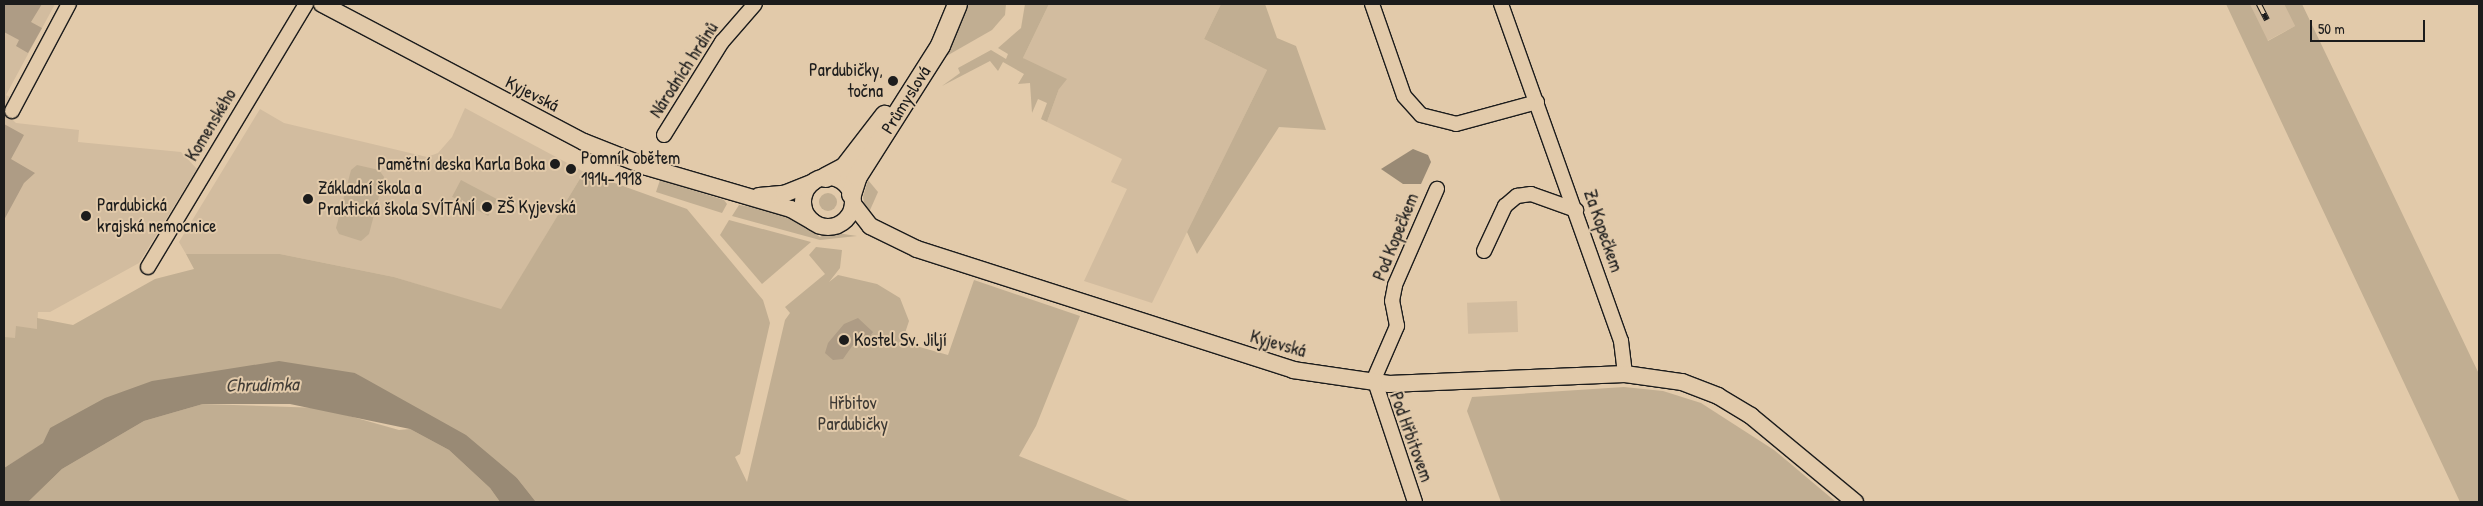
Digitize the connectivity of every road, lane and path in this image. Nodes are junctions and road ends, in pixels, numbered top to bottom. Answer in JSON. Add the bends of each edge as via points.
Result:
{"nodes":[{"id":1,"x":69,"y":4,"type":"edge"},
{"id":2,"x":306,"y":4,"type":"edge"},
{"id":3,"x":322,"y":4,"type":"edge"},
{"id":4,"x":755,"y":4,"type":"edge"},
{"id":5,"x":955,"y":4,"type":"edge"},
{"id":6,"x":1372,"y":4,"type":"edge"},
{"id":7,"x":1501,"y":4,"type":"edge"},
{"id":8,"x":1537,"y":102,"type":"junction"},
{"id":9,"x":12,"y":111,"type":"dead end"},
{"id":10,"x":664,"y":135,"type":"dead end"},
{"id":11,"x":820,"y":180,"type":"junction"},
{"id":12,"x":1436,"y":189,"type":"dead end"},
{"id":13,"x":735,"y":194,"type":"junction"},
{"id":14,"x":852,"y":199,"type":"junction"},
{"id":15,"x":1576,"y":210,"type":"junction"},
{"id":16,"x":812,"y":221,"type":"junction"},
{"id":17,"x":830,"y":227,"type":"junction"},
{"id":18,"x":1484,"y":251,"type":"dead end"},
{"id":19,"x":935,"y":256,"type":"junction"},
{"id":20,"x":148,"y":267,"type":"dead end"},
{"id":21,"x":1625,"y":374,"type":"junction"},
{"id":22,"x":1373,"y":383,"type":"junction"},
{"id":23,"x":1415,"y":502,"type":"edge"},
{"id":24,"x":1855,"y":502,"type":"edge"}],
"edges":[{"from":1,"to":9,"type":"street"},
{"from":2,"to":20,"type":"street","name":"Komenského"},
{"from":3,"to":13,"type":"street","name":"Kyjevská","via":[[584,142]]},
{"from":4,"to":10,"type":"street","name":"Národních hrdinů","via":[[722,42]]},
{"from":5,"to":11,"type":"main road","name":"Průmyslová","via":[[891,105],[844,167]]},
{"from":5,"to":14,"type":"main road","name":"Průmyslová","via":[[936,52],[857,176]]},
{"from":6,"to":8,"type":"street","via":[[1404,96],[1422,115],[1456,124]]},
{"from":7,"to":8,"type":"street","name":"Za Kopečkem"},
{"from":8,"to":15,"type":"street","name":"Za Kopečkem"},
{"from":11,"to":13,"type":"street","name":"Kyjevská","via":[[774,195]]},
{"from":11,"to":14,"type":"street","via":[[839,180]]},
{"from":11,"to":16,"type":"street","via":[[803,198]]},
{"from":12,"to":22,"type":"street","name":"Pod Kopečkem","via":[[1395,285],[1392,301],[1397,326],[1377,367]]},
{"from":13,"to":16,"type":"street","name":"Kyjevská","via":[[791,209]]},
{"from":14,"to":17,"type":"street","via":[[844,221]]},
{"from":14,"to":19,"type":"street","name":"Kyjevská","via":[[859,216],[879,232]]},
{"from":15,"to":18,"type":"street","via":[[1531,194],[1517,196],[1505,206]]},
{"from":15,"to":21,"type":"street","name":"Za Kopečkem","via":[[1621,341]]},
{"from":16,"to":17,"type":"street"},
{"from":17,"to":19,"type":"street","name":"Kyjevská","via":[[846,227],[888,244]]},
{"from":19,"to":22,"type":"street","name":"Kyjevská","via":[[1272,364]]},
{"from":21,"to":22,"type":"street","name":"Kyjevská"},
{"from":21,"to":24,"type":"street","name":"Kyjevská","via":[[1682,382],[1734,405]]},
{"from":22,"to":23,"type":"street","name":"Pod Hřbitovem"}]}
